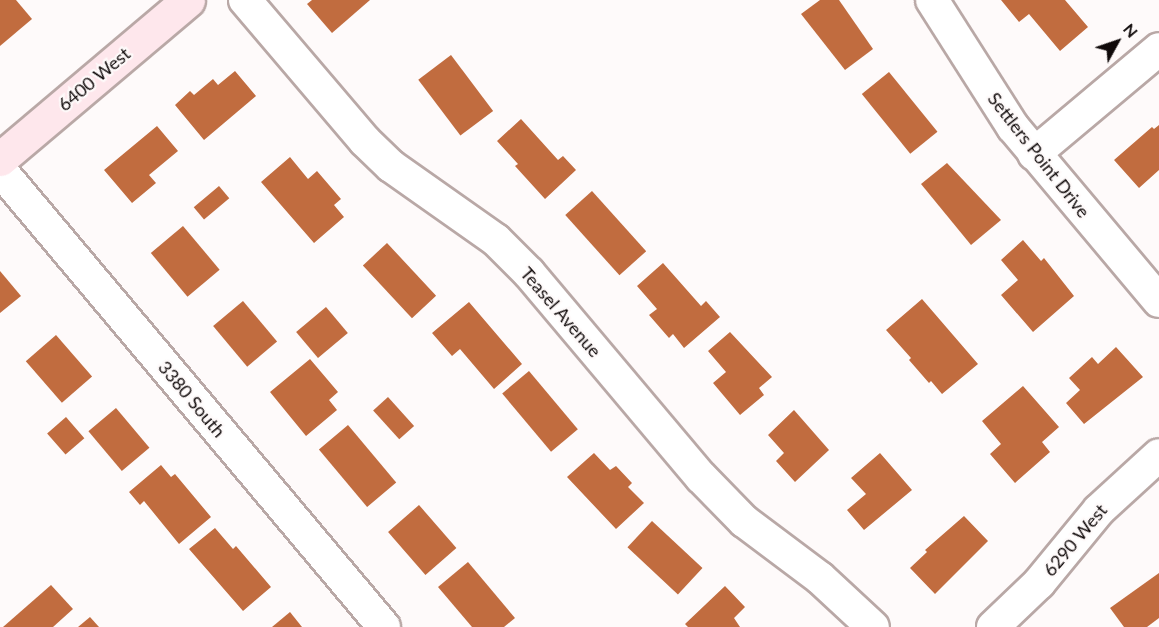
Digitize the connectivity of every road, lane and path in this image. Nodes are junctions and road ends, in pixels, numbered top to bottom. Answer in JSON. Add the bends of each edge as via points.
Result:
{"nodes":[{"id":1,"x":188,"y":0,"type":"edge"},
{"id":2,"x":245,"y":0,"type":"edge"},
{"id":3,"x":932,"y":0,"type":"edge"},
{"id":4,"x":1159,"y":49,"type":"edge"},
{"id":5,"x":1034,"y":154,"type":"junction"},
{"id":6,"x":0,"y":159,"type":"edge"},
{"id":7,"x":0,"y":170,"type":"edge"},
{"id":8,"x":1159,"y":301,"type":"edge"},
{"id":9,"x":1159,"y":455,"type":"edge"},
{"id":10,"x":384,"y":627,"type":"edge"},
{"id":11,"x":873,"y":627,"type":"edge"},
{"id":12,"x":993,"y":627,"type":"edge"}],
"edges":[{"from":1,"to":6,"type":"street","name":"6400 West"},
{"from":2,"to":11,"type":"street","name":"Teasel Avenue","via":[[365,141],[391,166],[496,240],[529,273],[701,477],[744,520],[820,578]]},
{"from":3,"to":5,"type":"street","name":"Settlers Point Drive","via":[[992,98]]},
{"from":4,"to":5,"type":"street"},
{"from":5,"to":8,"type":"street","name":"Settlers Point Drive"},
{"from":7,"to":10,"type":"street","name":"3380 South"},
{"from":9,"to":12,"type":"street","name":"6290 West","via":[[1099,510],[1039,583]]}]}
